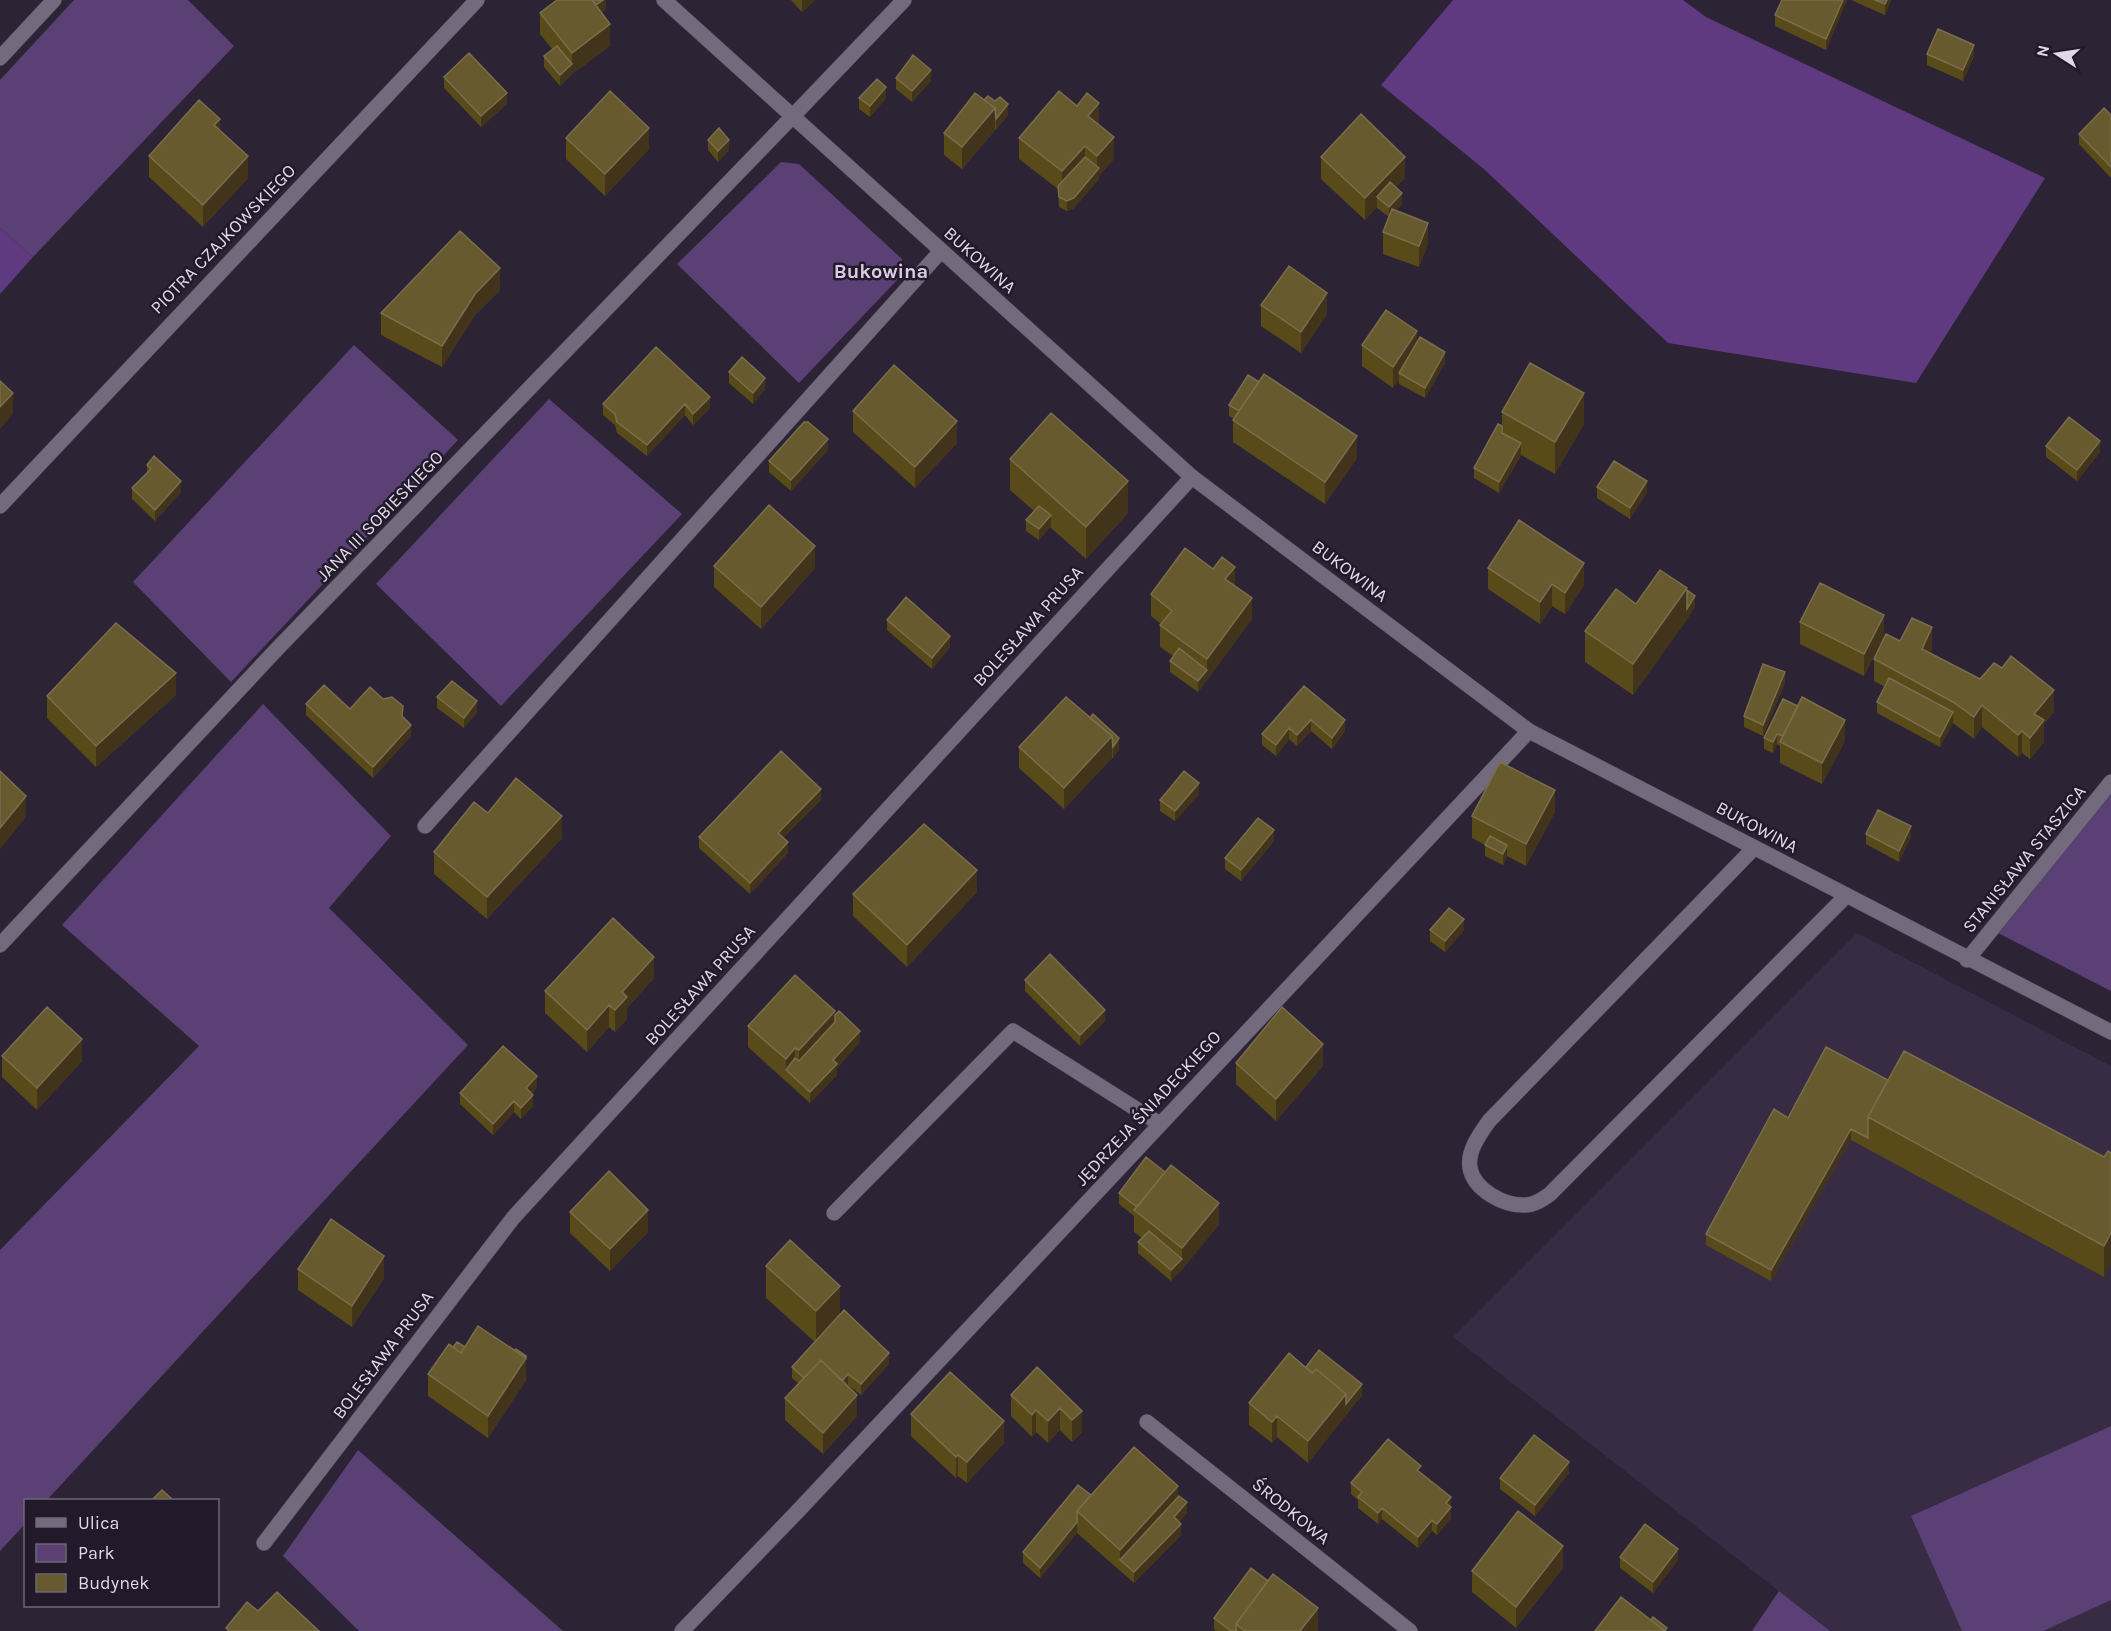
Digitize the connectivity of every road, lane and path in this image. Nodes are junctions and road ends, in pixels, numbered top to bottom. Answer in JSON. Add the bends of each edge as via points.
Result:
{"nodes":[{"id":1,"x":54,"y":0,"type":"edge"},
{"id":2,"x":477,"y":0,"type":"edge"},
{"id":3,"x":664,"y":0,"type":"edge"},
{"id":4,"x":904,"y":0,"type":"edge"},
{"id":5,"x":0,"y":58,"type":"edge"},
{"id":6,"x":792,"y":117,"type":"junction"},
{"id":7,"x":941,"y":251,"type":"junction"},
{"id":8,"x":1192,"y":477,"type":"junction"},
{"id":9,"x":0,"y":506,"type":"edge"},
{"id":10,"x":1529,"y":731,"type":"junction"},
{"id":11,"x":2111,"y":782,"type":"edge"},
{"id":12,"x":425,"y":826,"type":"dead end"},
{"id":13,"x":1754,"y":848,"type":"junction"},
{"id":14,"x":1846,"y":896,"type":"junction"},
{"id":15,"x":0,"y":945,"type":"edge"},
{"id":16,"x":1967,"y":960,"type":"junction"},
{"id":17,"x":2111,"y":1032,"type":"edge"},
{"id":18,"x":1160,"y":1124,"type":"junction"},
{"id":19,"x":834,"y":1213,"type":"dead end"},
{"id":20,"x":1147,"y":1422,"type":"dead end"},
{"id":21,"x":264,"y":1543,"type":"dead end"},
{"id":22,"x":682,"y":1631,"type":"edge"},
{"id":23,"x":1410,"y":1631,"type":"edge"}],
"edges":[{"from":1,"to":5,"type":"street"},
{"from":2,"to":9,"type":"street","name":"PIOTRA CZAJKOWSKIEGO"},
{"from":3,"to":6,"type":"street","name":"BUKOWINA"},
{"from":4,"to":6,"type":"street","name":"JANA III SOBIESKIEGO"},
{"from":6,"to":7,"type":"street","name":"BUKOWINA"},
{"from":6,"to":15,"type":"street","name":"JANA III SOBIESKIEGO","via":[[286,641]]},
{"from":7,"to":8,"type":"street","name":"BUKOWINA"},
{"from":7,"to":12,"type":"street"},
{"from":8,"to":10,"type":"street","name":"BUKOWINA"},
{"from":8,"to":21,"type":"street","name":"BOLESŁAWA PRUSA","via":[[513,1218]]},
{"from":10,"to":13,"type":"street","name":"BUKOWINA"},
{"from":10,"to":18,"type":"street","name":"JĘDRZEJA ŚNIADECKIEGO"},
{"from":11,"to":16,"type":"street","name":"STANISŁAWA STASZICA"},
{"from":13,"to":14,"type":"street","name":"BUKOWINA"},
{"from":13,"to":14,"type":"street","via":[[1489,1121],[1475,1141],[1470,1167],[1474,1180],[1489,1195],[1525,1205],[1550,1194]]},
{"from":14,"to":16,"type":"street","name":"BUKOWINA"},
{"from":16,"to":17,"type":"street","name":"BUKOWINA"},
{"from":18,"to":19,"type":"street","via":[[1013,1031]]},
{"from":18,"to":22,"type":"street","name":"JĘDRZEJA ŚNIADECKIEGO"},
{"from":20,"to":23,"type":"street","name":"ŚRODKOWA"}]}
